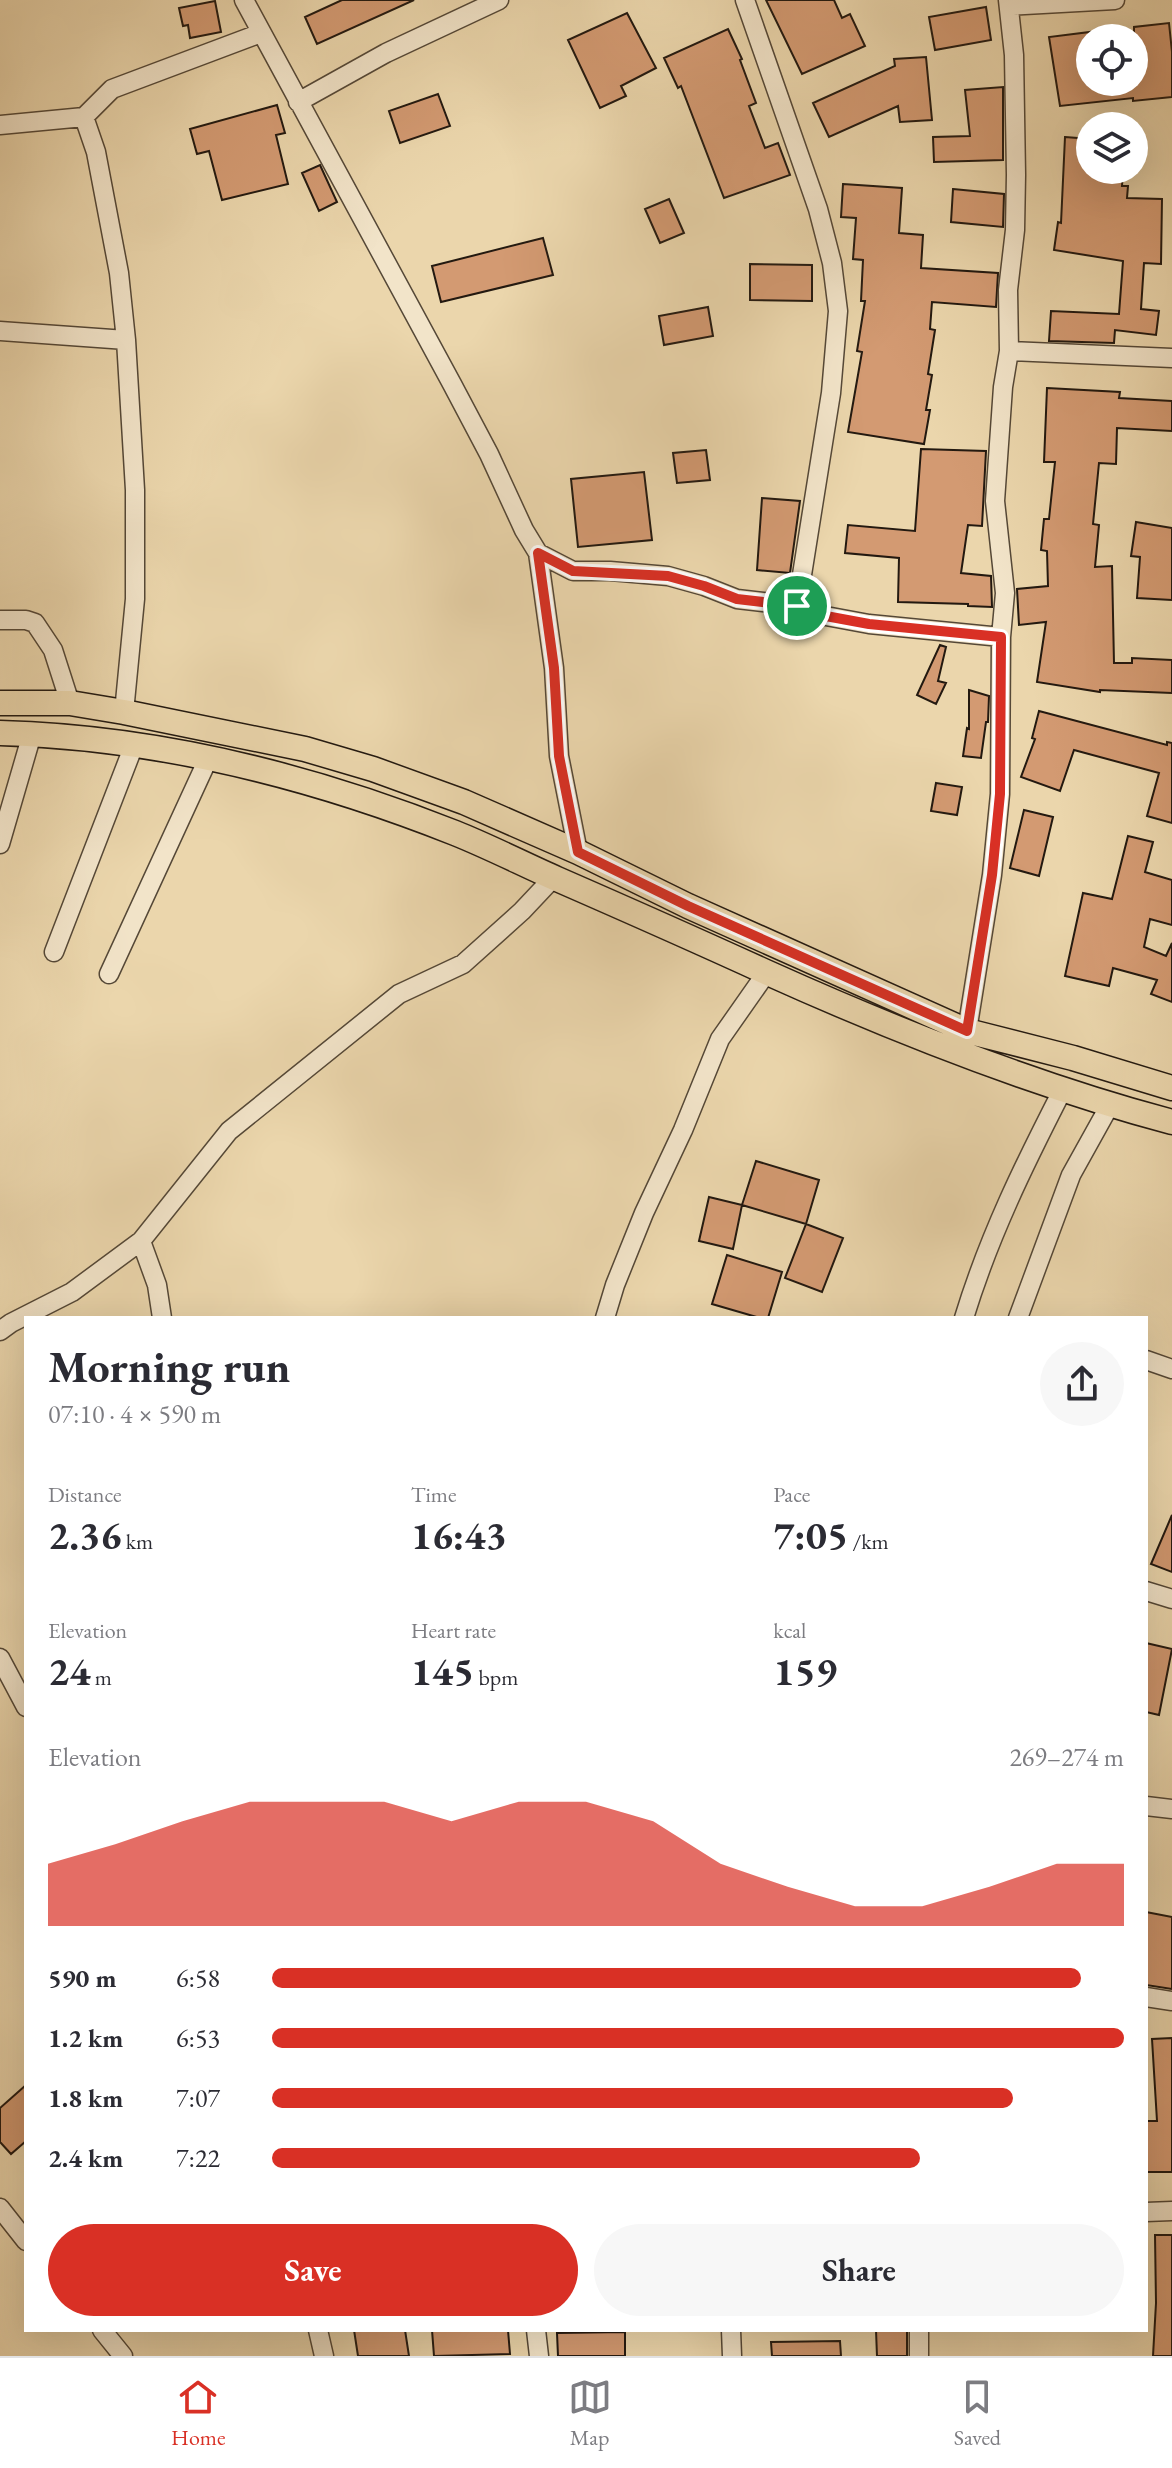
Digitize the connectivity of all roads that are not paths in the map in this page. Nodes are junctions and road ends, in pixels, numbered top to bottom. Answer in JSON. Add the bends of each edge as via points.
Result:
{"nodes":[{"id":1,"x":244,"y":0,"type":"edge"},
{"id":2,"x":499,"y":0,"type":"edge"},
{"id":3,"x":745,"y":0,"type":"edge"},
{"id":4,"x":1115,"y":0,"type":"edge"},
{"id":5,"x":1008,"y":3,"type":"edge"},
{"id":6,"x":261,"y":33,"type":"junction"},
{"id":7,"x":298,"y":102,"type":"junction"},
{"id":8,"x":84,"y":117,"type":"junction"},
{"id":9,"x":0,"y":125,"type":"edge"},
{"id":10,"x":0,"y":331,"type":"edge"},
{"id":11,"x":126,"y":340,"type":"junction"},
{"id":12,"x":1009,"y":351,"type":"junction"},
{"id":13,"x":1172,"y":358,"type":"edge"},
{"id":14,"x":538,"y":553,"type":"junction"},
{"id":15,"x":797,"y":606,"type":"junction"},
{"id":16,"x":0,"y":620,"type":"edge"},
{"id":17,"x":1001,"y":637,"type":"junction"},
{"id":18,"x":0,"y":703,"type":"edge"},
{"id":19,"x":70,"y":703,"type":"junction"},
{"id":20,"x":124,"y":712,"type":"junction"},
{"id":21,"x":0,"y":733,"type":"edge"},
{"id":22,"x":32,"y":734,"type":"junction"},
{"id":23,"x":134,"y":745,"type":"junction"},
{"id":24,"x":208,"y":759,"type":"junction"},
{"id":25,"x":0,"y":844,"type":"edge"},
{"id":26,"x":578,"y":852,"type":"junction"},
{"id":27,"x":554,"y":877,"type":"junction"},
{"id":28,"x":54,"y":952,"type":"dead end"},
{"id":29,"x":767,"y":972,"type":"junction"},
{"id":30,"x":109,"y":974,"type":"dead end"},
{"id":31,"x":967,"y":1031,"type":"junction"},
{"id":32,"x":1172,"y":1088,"type":"edge"},
{"id":33,"x":1063,"y":1089,"type":"junction"},
{"id":34,"x":1111,"y":1103,"type":"junction"},
{"id":35,"x":1172,"y":1122,"type":"edge"},
{"id":36,"x":141,"y":1241,"type":"junction"},
{"id":37,"x":162,"y":1316,"type":"edge"},
{"id":38,"x":606,"y":1316,"type":"edge"},
{"id":39,"x":965,"y":1316,"type":"edge"},
{"id":40,"x":1019,"y":1316,"type":"edge"},
{"id":41,"x":4,"y":1321,"type":"edge"},
{"id":42,"x":1148,"y":1361,"type":"edge"},
{"id":43,"x":1172,"y":1369,"type":"edge"},
{"id":44,"x":1148,"y":1592,"type":"edge"},
{"id":45,"x":1172,"y":1599,"type":"edge"},
{"id":46,"x":0,"y":1658,"type":"edge"},
{"id":47,"x":24,"y":1703,"type":"edge"},
{"id":48,"x":1148,"y":1806,"type":"edge"},
{"id":49,"x":1172,"y":1809,"type":"edge"},
{"id":50,"x":1148,"y":1997,"type":"edge"},
{"id":51,"x":1172,"y":2001,"type":"edge"},
{"id":52,"x":0,"y":2208,"type":"edge"},
{"id":53,"x":1172,"y":2211,"type":"edge"},
{"id":54,"x":1148,"y":2212,"type":"edge"},
{"id":55,"x":24,"y":2238,"type":"edge"},
{"id":56,"x":104,"y":2332,"type":"edge"},
{"id":57,"x":318,"y":2332,"type":"edge"},
{"id":58,"x":536,"y":2332,"type":"edge"},
{"id":59,"x":731,"y":2332,"type":"edge"},
{"id":60,"x":919,"y":2332,"type":"edge"},
{"id":61,"x":123,"y":2356,"type":"edge"},
{"id":62,"x":324,"y":2356,"type":"edge"},
{"id":63,"x":539,"y":2356,"type":"edge"},
{"id":64,"x":732,"y":2356,"type":"edge"},
{"id":65,"x":919,"y":2356,"type":"edge"}],
"edges":[{"from":1,"to":6,"type":"street"},
{"from":2,"to":7,"type":"street"},
{"from":3,"to":15,"type":"street","via":[[818,209],[838,311],[831,393]]},
{"from":4,"to":5,"type":"street"},
{"from":5,"to":12,"type":"street","via":[[1016,129]]},
{"from":6,"to":7,"type":"street"},
{"from":6,"to":8,"type":"street","via":[[112,89]]},
{"from":7,"to":14,"type":"street"},
{"from":8,"to":9,"type":"street"},
{"from":8,"to":11,"type":"street","via":[[96,152],[119,273]]},
{"from":10,"to":11,"type":"street"},
{"from":11,"to":20,"type":"street","via":[[135,599]]},
{"from":12,"to":13,"type":"street"},
{"from":12,"to":17,"type":"street","via":[[995,501],[1005,593]]},
{"from":14,"to":15,"type":"street","via":[[573,571],[668,576],[737,599]]},
{"from":14,"to":26,"type":"street","via":[[554,668],[559,756]]},
{"from":15,"to":17,"type":"street","via":[[869,624]]},
{"from":16,"to":19,"type":"street","via":[[35,623],[53,650]]},
{"from":17,"to":31,"type":"street","via":[[1000,794]]},
{"from":18,"to":19,"type":"main road"},
{"from":19,"to":20,"type":"main road"},
{"from":20,"to":26,"type":"main road","via":[[305,749],[373,769]]},
{"from":21,"to":22,"type":"main road"},
{"from":22,"to":23,"type":"main road"},
{"from":22,"to":25,"type":"street"},
{"from":23,"to":24,"type":"main road"},
{"from":23,"to":28,"type":"street"},
{"from":24,"to":27,"type":"main road","via":[[365,800]]},
{"from":24,"to":30,"type":"street"},
{"from":26,"to":31,"type":"main road"},
{"from":27,"to":29,"type":"main road"},
{"from":27,"to":36,"type":"street","via":[[463,964],[399,994],[229,1131]]},
{"from":29,"to":33,"type":"main road","via":[[938,1045]]},
{"from":29,"to":38,"type":"street","via":[[720,1039]]},
{"from":31,"to":32,"type":"main road"},
{"from":33,"to":34,"type":"main road"},
{"from":33,"to":39,"type":"street","via":[[1017,1177]]},
{"from":34,"to":35,"type":"main road"},
{"from":34,"to":40,"type":"street","via":[[1071,1175]]},
{"from":36,"to":37,"type":"street"},
{"from":36,"to":41,"type":"street","via":[[72,1292]]},
{"from":42,"to":43,"type":"street"},
{"from":44,"to":45,"type":"street"},
{"from":46,"to":47,"type":"street"},
{"from":48,"to":49,"type":"street"},
{"from":50,"to":51,"type":"street"},
{"from":52,"to":55,"type":"street"},
{"from":53,"to":54,"type":"street"},
{"from":56,"to":61,"type":"street"},
{"from":57,"to":62,"type":"street"},
{"from":58,"to":63,"type":"street"},
{"from":59,"to":64,"type":"street"},
{"from":60,"to":65,"type":"street"}]}
